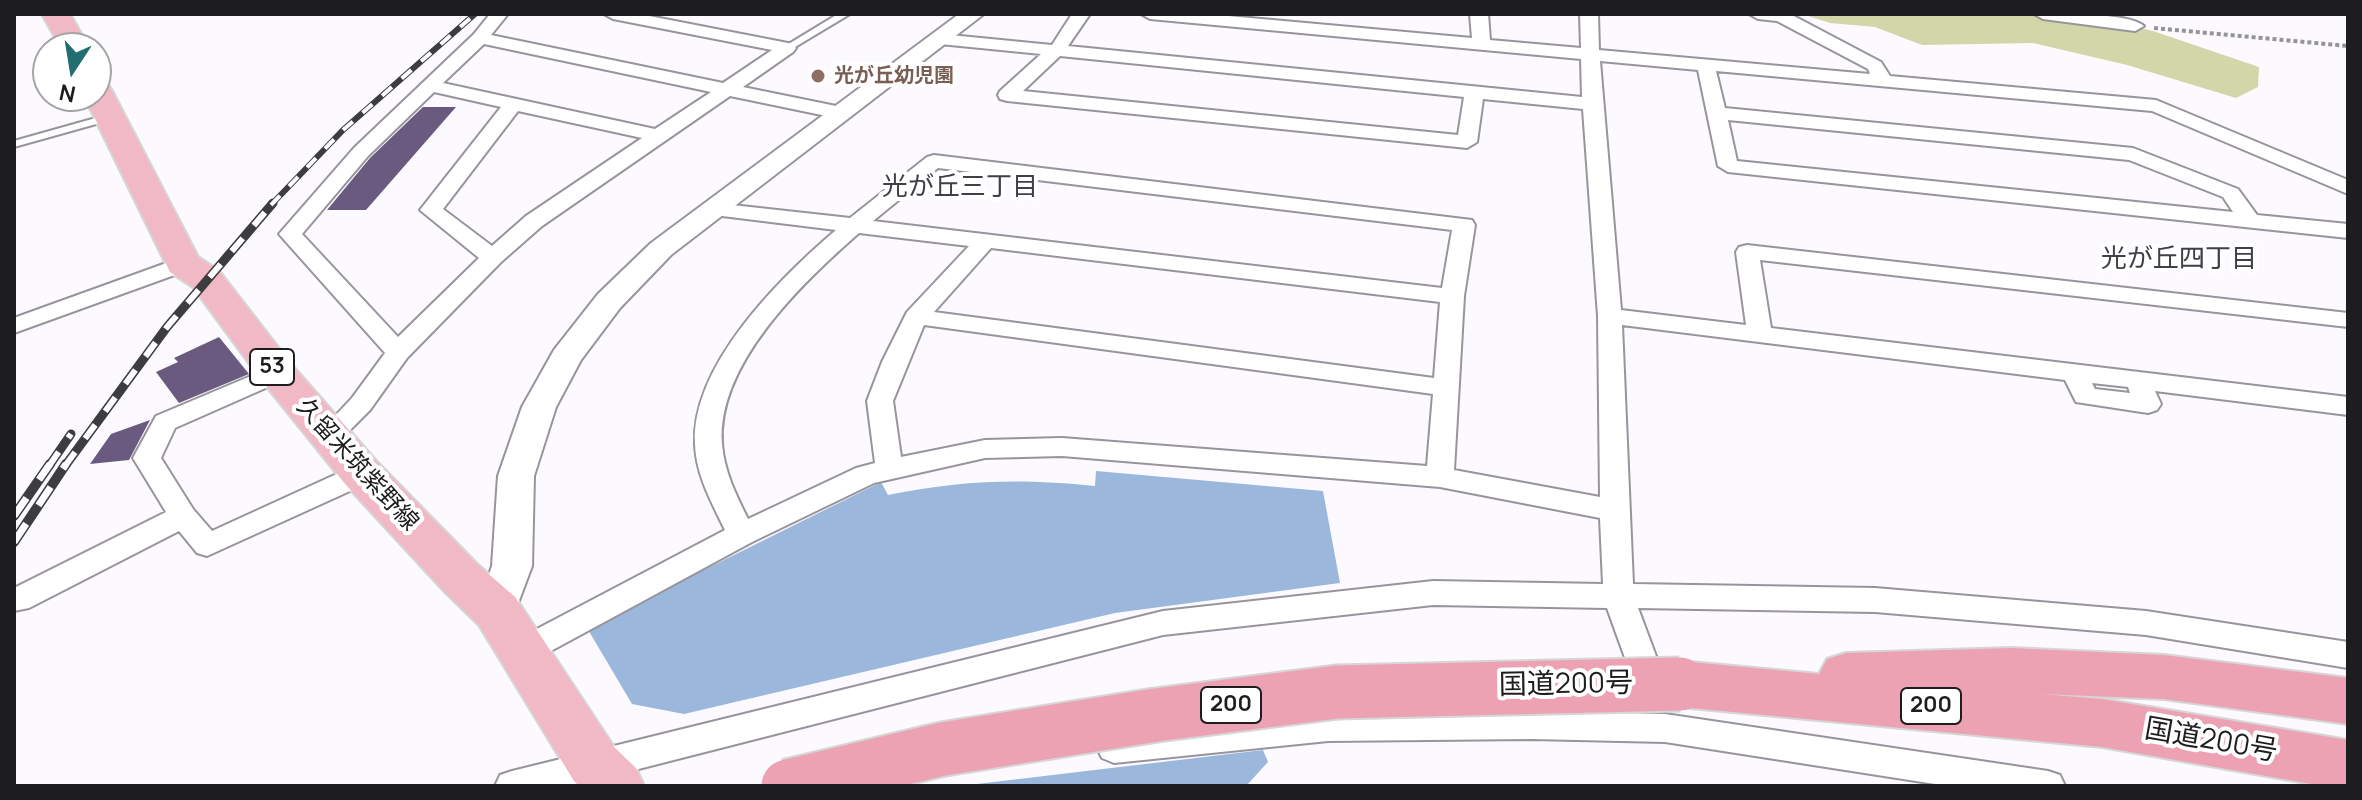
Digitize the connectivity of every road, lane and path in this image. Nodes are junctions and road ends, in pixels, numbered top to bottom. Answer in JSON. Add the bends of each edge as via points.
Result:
{"nodes":[{"id":1,"x":56,"y":14,"type":"edge"},
{"id":2,"x":499,"y":14,"type":"edge"},
{"id":3,"x":613,"y":14,"type":"edge"},
{"id":4,"x":845,"y":14,"type":"edge"},
{"id":5,"x":973,"y":14,"type":"edge"},
{"id":6,"x":1081,"y":14,"type":"edge"},
{"id":7,"x":1150,"y":14,"type":"edge"},
{"id":8,"x":1479,"y":14,"type":"edge"},
{"id":9,"x":1589,"y":14,"type":"edge"},
{"id":10,"x":1758,"y":14,"type":"edge"},
{"id":11,"x":2043,"y":14,"type":"edge"},
{"id":12,"x":2135,"y":26,"type":"joint"},
{"id":13,"x":66,"y":32,"type":"edge"},
{"id":14,"x":480,"y":38,"type":"junction"},
{"id":15,"x":940,"y":39,"type":"junction"},
{"id":16,"x":1481,"y":44,"type":"junction"},
{"id":17,"x":2348,"y":46,"type":"edge"},
{"id":18,"x":787,"y":48,"type":"junction"},
{"id":19,"x":1057,"y":50,"type":"junction"},
{"id":20,"x":1592,"y":54,"type":"junction"},
{"id":21,"x":1706,"y":66,"type":"junction"},
{"id":22,"x":1883,"y":81,"type":"junction"},
{"id":23,"x":430,"y":86,"type":"junction"},
{"id":24,"x":728,"y":88,"type":"junction"},
{"id":25,"x":1474,"y":92,"type":"junction"},
{"id":26,"x":513,"y":104,"type":"junction"},
{"id":27,"x":1592,"y":104,"type":"junction"},
{"id":28,"x":83,"y":112,"type":"edge"},
{"id":29,"x":107,"y":112,"type":"edge"},
{"id":30,"x":841,"y":113,"type":"junction"},
{"id":31,"x":1716,"y":113,"type":"junction"},
{"id":32,"x":658,"y":136,"type":"junction"},
{"id":33,"x":14,"y":144,"type":"edge"},
{"id":34,"x":2348,"y":188,"type":"edge"},
{"id":35,"x":714,"y":209,"type":"junction"},
{"id":36,"x":2250,"y":221,"type":"junction"},
{"id":37,"x":855,"y":223,"type":"junction"},
{"id":38,"x":2348,"y":231,"type":"edge"},
{"id":39,"x":986,"y":241,"type":"junction"},
{"id":40,"x":493,"y":257,"type":"junction"},
{"id":41,"x":183,"y":264,"type":"junction"},
{"id":42,"x":1452,"y":296,"type":"junction"},
{"id":43,"x":1610,"y":316,"type":"junction"},
{"id":44,"x":916,"y":317,"type":"junction"},
{"id":45,"x":2348,"y":320,"type":"edge"},
{"id":46,"x":14,"y":326,"type":"edge"},
{"id":47,"x":1760,"y":334,"type":"junction"},
{"id":48,"x":398,"y":352,"type":"junction"},
{"id":49,"x":277,"y":373,"type":"junction"},
{"id":50,"x":1448,"y":388,"type":"junction"},
{"id":51,"x":2348,"y":406,"type":"edge"},
{"id":52,"x":330,"y":435,"type":"junction"},
{"id":53,"x":889,"y":469,"type":"junction"},
{"id":54,"x":362,"y":474,"type":"junction"},
{"id":55,"x":1440,"y":477,"type":"junction"},
{"id":56,"x":1614,"y":510,"type":"junction"},
{"id":57,"x":183,"y":516,"type":"junction"},
{"id":58,"x":742,"y":534,"type":"junction"},
{"id":59,"x":1619,"y":597,"type":"junction"},
{"id":60,"x":18,"y":600,"type":"dead end"},
{"id":61,"x":511,"y":630,"type":"junction"},
{"id":62,"x":2348,"y":655,"type":"edge"},
{"id":63,"x":1760,"y":689,"type":"junction"},
{"id":64,"x":2348,"y":701,"type":"edge"},
{"id":65,"x":1673,"y":706,"type":"junction"},
{"id":66,"x":2102,"y":723,"type":"junction"},
{"id":67,"x":2348,"y":765,"type":"edge"},
{"id":68,"x":605,"y":775,"type":"edge"},
{"id":69,"x":2009,"y":782,"type":"edge"},
{"id":70,"x":2348,"y":784,"type":"edge"},
{"id":71,"x":512,"y":786,"type":"edge"},
{"id":72,"x":788,"y":786,"type":"edge"},
{"id":73,"x":889,"y":786,"type":"edge"},
{"id":74,"x":2048,"y":786,"type":"edge"}],
"edges":[{"from":1,"to":13,"type":"main road"},
{"from":2,"to":14,"type":"street"},
{"from":3,"to":18,"type":"street"},
{"from":4,"to":18,"type":"lane"},
{"from":5,"to":15,"type":"street"},
{"from":6,"to":19,"type":"street"},
{"from":7,"to":16,"type":"street"},
{"from":8,"to":16,"type":"street"},
{"from":9,"to":20,"type":"street"},
{"from":10,"to":22,"type":"street","via":[[1781,16],[1875,66]]},
{"from":11,"to":12,"type":"street"},
{"from":12,"to":17,"type":"path"},
{"from":14,"to":23,"type":"street"},
{"from":14,"to":24,"type":"street"},
{"from":15,"to":19,"type":"street"},
{"from":15,"to":30,"type":"street"},
{"from":16,"to":20,"type":"street"},
{"from":18,"to":24,"type":"street"},
{"from":19,"to":25,"type":"street"},
{"from":19,"to":25,"type":"street","via":[[1007,95],[1467,142]]},
{"from":20,"to":21,"type":"street"},
{"from":20,"to":27,"type":"street"},
{"from":21,"to":22,"type":"street"},
{"from":21,"to":31,"type":"street"},
{"from":22,"to":34,"type":"street","via":[[2156,106]]},
{"from":23,"to":26,"type":"street"},
{"from":23,"to":48,"type":"street","via":[[361,152],[290,234]]},
{"from":24,"to":30,"type":"street"},
{"from":24,"to":32,"type":"street"},
{"from":25,"to":27,"type":"street"},
{"from":26,"to":32,"type":"street"},
{"from":26,"to":40,"type":"street","via":[[431,210]]},
{"from":27,"to":43,"type":"street"},
{"from":28,"to":33,"type":"lane"},
{"from":29,"to":41,"type":"main road","name":"久留米筑紫野線","number":"53"},
{"from":30,"to":35,"type":"street"},
{"from":31,"to":36,"type":"street","via":[[2133,154],[2231,193]]},
{"from":31,"to":36,"type":"street","via":[[1728,166]]},
{"from":32,"to":40,"type":"street","via":[[534,221]]},
{"from":35,"to":37,"type":"street"},
{"from":35,"to":61,"type":"street","via":[[661,249],[609,301],[566,357],[539,407],[516,476]]},
{"from":36,"to":38,"type":"street"},
{"from":37,"to":39,"type":"street"},
{"from":37,"to":42,"type":"street","via":[[934,161],[1464,225]]},
{"from":37,"to":58,"type":"street","via":[[775,301],[729,368],[709,426],[713,478]]},
{"from":39,"to":42,"type":"street"},
{"from":39,"to":44,"type":"street"},
{"from":40,"to":48,"type":"street"},
{"from":41,"to":46,"type":"street"},
{"from":41,"to":49,"type":"main road","name":"久留米筑紫野線","number":"53","via":[[206,279]]},
{"from":42,"to":50,"type":"street"},
{"from":43,"to":47,"type":"street"},
{"from":43,"to":56,"type":"street"},
{"from":44,"to":50,"type":"street"},
{"from":44,"to":53,"type":"street","via":[[880,401]]},
{"from":45,"to":47,"type":"street","via":[[1747,252]]},
{"from":47,"to":51,"type":"street","via":[[2074,372],[2085,396],[2148,404],[2137,380]]},
{"from":48,"to":52,"type":"street","via":[[361,404]]},
{"from":49,"to":52,"type":"main road","name":"久留米筑紫野線","number":"53"},
{"from":49,"to":57,"type":"street","via":[[165,422],[147,458]]},
{"from":50,"to":55,"type":"street"},
{"from":52,"to":54,"type":"main road","name":"久留米筑紫野線","number":"53"},
{"from":53,"to":55,"type":"street","via":[[985,449],[1062,447]]},
{"from":53,"to":58,"type":"street"},
{"from":54,"to":57,"type":"street","via":[[207,545]]},
{"from":54,"to":61,"type":"main road","name":"久留米筑紫野線","number":"53"},
{"from":55,"to":56,"type":"street"},
{"from":56,"to":59,"type":"street"},
{"from":57,"to":60,"type":"street"},
{"from":58,"to":61,"type":"street"},
{"from":59,"to":62,"type":"street","via":[[1875,600],[2146,623]]},
{"from":59,"to":65,"type":"street"},
{"from":59,"to":68,"type":"street","via":[[1433,593],[1163,623]]},
{"from":61,"to":68,"type":"main road","name":"久留米筑紫野線","number":"53"},
{"from":63,"to":64,"type":"highway","via":[[1855,673],[2011,670],[2164,677]]},
{"from":63,"to":65,"type":"highway","name":"国道200号","number":"200"},
{"from":63,"to":66,"type":"highway","name":"国道200号","number":"200"},
{"from":65,"to":69,"type":"street"},
{"from":65,"to":72,"type":"highway","name":"国道200号","number":"200","bridge":true,"via":[[1337,692],[943,749]]},
{"from":65,"to":73,"type":"street","via":[[1532,725],[1328,727],[1142,744],[941,773]]},
{"from":66,"to":67,"type":"highway","name":"国道200号","number":"200"},
{"from":66,"to":70,"type":"highway"},
{"from":68,"to":71,"type":"street"},
{"from":69,"to":74,"type":"street"}]}
